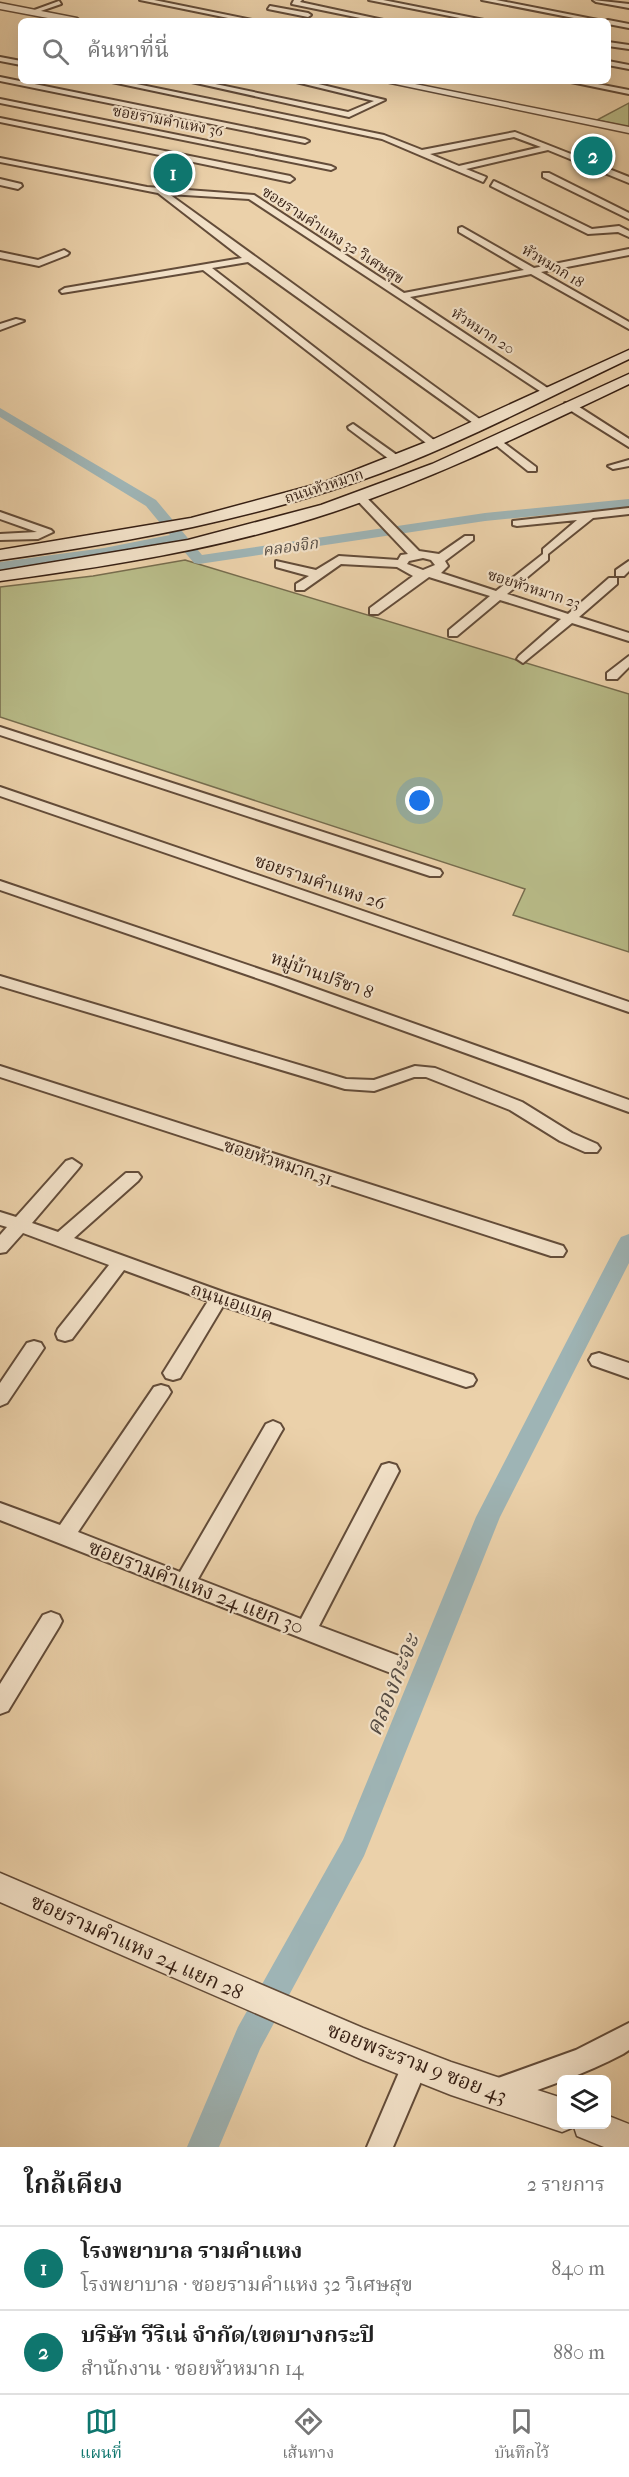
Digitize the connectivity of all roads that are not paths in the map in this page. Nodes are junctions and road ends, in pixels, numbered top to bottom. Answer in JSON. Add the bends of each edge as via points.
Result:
{"nodes":[{"id":1,"x":142,"y":0,"type":"edge"},
{"id":2,"x":299,"y":0,"type":"edge"},
{"id":3,"x":372,"y":0,"type":"edge"},
{"id":4,"x":485,"y":0,"type":"edge"},
{"id":5,"x":596,"y":0,"type":"edge"},
{"id":6,"x":59,"y":3,"type":"dead end"},
{"id":7,"x":0,"y":6,"type":"edge"},
{"id":8,"x":629,"y":6,"type":"edge"},
{"id":9,"x":270,"y":8,"type":"dead end"},
{"id":10,"x":32,"y":12,"type":"junction"},
{"id":11,"x":300,"y":14,"type":"junction"},
{"id":12,"x":231,"y":17,"type":"joint"},
{"id":13,"x":318,"y":17,"type":"dead end"},
{"id":14,"x":62,"y":18,"type":"edge"},
{"id":15,"x":237,"y":18,"type":"edge"},
{"id":16,"x":290,"y":18,"type":"edge"},
{"id":17,"x":370,"y":18,"type":"edge"},
{"id":18,"x":470,"y":18,"type":"edge"},
{"id":19,"x":584,"y":18,"type":"edge"},
{"id":20,"x":611,"y":23,"type":"edge"},
{"id":21,"x":629,"y":26,"type":"edge"},
{"id":22,"x":611,"y":44,"type":"edge"},
{"id":23,"x":629,"y":47,"type":"edge"},
{"id":24,"x":0,"y":59,"type":"edge"},
{"id":25,"x":18,"y":62,"type":"edge"},
{"id":26,"x":611,"y":64,"type":"edge"},
{"id":27,"x":629,"y":67,"type":"edge"},
{"id":28,"x":0,"y":79,"type":"edge"},
{"id":29,"x":18,"y":83,"type":"edge"},
{"id":30,"x":25,"y":84,"type":"edge"},
{"id":31,"x":126,"y":84,"type":"edge"},
{"id":32,"x":205,"y":84,"type":"edge"},
{"id":33,"x":309,"y":84,"type":"edge"},
{"id":34,"x":401,"y":84,"type":"edge"},
{"id":35,"x":585,"y":84,"type":"edge"},
{"id":36,"x":629,"y":93,"type":"edge"},
{"id":37,"x":0,"y":101,"type":"edge"},
{"id":38,"x":0,"y":120,"type":"edge"},
{"id":39,"x":629,"y":130,"type":"edge"},
{"id":40,"x":305,"y":141,"type":"dead end"},
{"id":41,"x":548,"y":148,"type":"junction"},
{"id":42,"x":602,"y":152,"type":"dead end"},
{"id":43,"x":420,"y":153,"type":"junction"},
{"id":44,"x":574,"y":159,"type":"junction"},
{"id":45,"x":0,"y":160,"type":"edge"},
{"id":46,"x":331,"y":168,"type":"dead end"},
{"id":47,"x":459,"y":168,"type":"junction"},
{"id":48,"x":546,"y":175,"type":"dead end"},
{"id":49,"x":483,"y":179,"type":"dead end"},
{"id":50,"x":627,"y":179,"type":"edge"},
{"id":51,"x":290,"y":180,"type":"dead end"},
{"id":52,"x":0,"y":182,"type":"edge"},
{"id":53,"x":494,"y":184,"type":"dead end"},
{"id":54,"x":18,"y":186,"type":"dead end"},
{"id":55,"x":161,"y":192,"type":"junction"},
{"id":56,"x":629,"y":216,"type":"edge"},
{"id":57,"x":624,"y":227,"type":"edge"},
{"id":58,"x":462,"y":230,"type":"dead end"},
{"id":59,"x":629,"y":234,"type":"edge"},
{"id":60,"x":64,"y":253,"type":"dead end"},
{"id":61,"x":0,"y":255,"type":"edge"},
{"id":62,"x":626,"y":255,"type":"edge"},
{"id":63,"x":250,"y":258,"type":"junction"},
{"id":64,"x":205,"y":267,"type":"junction"},
{"id":65,"x":531,"y":271,"type":"junction"},
{"id":66,"x":108,"y":283,"type":"junction"},
{"id":67,"x":65,"y":291,"type":"dead end"},
{"id":68,"x":121,"y":295,"type":"dead end"},
{"id":69,"x":402,"y":296,"type":"junction"},
{"id":70,"x":19,"y":321,"type":"dead end"},
{"id":71,"x":629,"y":326,"type":"edge"},
{"id":72,"x":0,"y":327,"type":"edge"},
{"id":73,"x":629,"y":354,"type":"edge"},
{"id":74,"x":629,"y":378,"type":"edge"},
{"id":75,"x":563,"y":384,"type":"junction"},
{"id":76,"x":547,"y":391,"type":"junction"},
{"id":77,"x":594,"y":394,"type":"junction"},
{"id":78,"x":527,"y":400,"type":"junction"},
{"id":79,"x":569,"y":405,"type":"junction"},
{"id":80,"x":550,"y":414,"type":"junction"},
{"id":81,"x":480,"y":423,"type":"junction"},
{"id":82,"x":353,"y":427,"type":"dead end"},
{"id":83,"x":496,"y":440,"type":"junction"},
{"id":84,"x":434,"y":444,"type":"junction"},
{"id":85,"x":629,"y":444,"type":"edge"},
{"id":86,"x":397,"y":460,"type":"junction"},
{"id":87,"x":629,"y":463,"type":"edge"},
{"id":88,"x":613,"y":466,"type":"dead end"},
{"id":89,"x":532,"y":470,"type":"dead end"},
{"id":90,"x":366,"y":495,"type":"junction"},
{"id":91,"x":629,"y":511,"type":"edge"},
{"id":92,"x":0,"y":515,"type":"edge"},
{"id":93,"x":589,"y":516,"type":"junction"},
{"id":94,"x":517,"y":523,"type":"dead end"},
{"id":95,"x":469,"y":538,"type":"dead end"},
{"id":96,"x":5,"y":545,"type":"edge"},
{"id":97,"x":414,"y":551,"type":"junction"},
{"id":98,"x":439,"y":560,"type":"junction"},
{"id":99,"x":280,"y":564,"type":"dead end"},
{"id":100,"x":401,"y":564,"type":"junction"},
{"id":101,"x":426,"y":573,"type":"junction"},
{"id":102,"x":620,"y":573,"type":"edge"},
{"id":103,"x":316,"y":574,"type":"junction"},
{"id":104,"x":0,"y":576,"type":"edge"},
{"id":105,"x":300,"y":587,"type":"dead end"},
{"id":106,"x":498,"y":595,"type":"junction"},
{"id":107,"x":374,"y":611,"type":"dead end"},
{"id":108,"x":571,"y":618,"type":"junction"},
{"id":109,"x":453,"y":633,"type":"dead end"},
{"id":110,"x":629,"y":637,"type":"edge"},
{"id":111,"x":523,"y":659,"type":"dead end"},
{"id":112,"x":629,"y":660,"type":"edge"},
{"id":113,"x":612,"y":676,"type":"dead end"},
{"id":114,"x":0,"y":731,"type":"edge"},
{"id":115,"x":0,"y":791,"type":"edge"},
{"id":116,"x":435,"y":873,"type":"dead end"},
{"id":117,"x":0,"y":885,"type":"edge"},
{"id":118,"x":0,"y":981,"type":"edge"},
{"id":119,"x":629,"y":1006,"type":"edge"},
{"id":120,"x":0,"y":1071,"type":"edge"},
{"id":121,"x":629,"y":1106,"type":"edge"},
{"id":122,"x":591,"y":1148,"type":"dead end"},
{"id":123,"x":72,"y":1165,"type":"dead end"},
{"id":124,"x":132,"y":1177,"type":"dead end"},
{"id":125,"x":0,"y":1218,"type":"edge"},
{"id":126,"x":19,"y":1224,"type":"junction"},
{"id":127,"x":61,"y":1240,"type":"junction"},
{"id":128,"x":0,"y":1247,"type":"edge"},
{"id":129,"x":557,"y":1251,"type":"dead end"},
{"id":130,"x":120,"y":1263,"type":"junction"},
{"id":131,"x":219,"y":1298,"type":"junction"},
{"id":132,"x":66,"y":1334,"type":"dead end"},
{"id":133,"x":34,"y":1348,"type":"dead end"},
{"id":134,"x":599,"y":1360,"type":"dead end"},
{"id":135,"x":629,"y":1371,"type":"edge"},
{"id":136,"x":173,"y":1372,"type":"dead end"},
{"id":137,"x":465,"y":1380,"type":"dead end"},
{"id":138,"x":161,"y":1392,"type":"dead end"},
{"id":139,"x":0,"y":1398,"type":"edge"},
{"id":140,"x":273,"y":1429,"type":"dead end"},
{"id":141,"x":389,"y":1471,"type":"dead end"},
{"id":142,"x":0,"y":1511,"type":"edge"},
{"id":143,"x":64,"y":1536,"type":"junction"},
{"id":144,"x":184,"y":1582,"type":"junction"},
{"id":145,"x":51,"y":1622,"type":"dead end"},
{"id":146,"x":306,"y":1630,"type":"junction"},
{"id":147,"x":391,"y":1663,"type":"dead end"},
{"id":148,"x":0,"y":1704,"type":"edge"},
{"id":149,"x":0,"y":1887,"type":"edge"},
{"id":150,"x":274,"y":2007,"type":"joint"},
{"id":151,"x":629,"y":2036,"type":"edge"},
{"id":152,"x":415,"y":2065,"type":"junction"},
{"id":153,"x":490,"y":2093,"type":"junction"},
{"id":154,"x":557,"y":2114,"type":"edge"},
{"id":155,"x":601,"y":2129,"type":"edge"},
{"id":156,"x":629,"y":2141,"type":"edge"},
{"id":157,"x":380,"y":2147,"type":"edge"}],
"edges":[{"from":1,"to":12,"type":"street"},
{"from":2,"to":17,"type":"street","via":[[294,3]]},
{"from":3,"to":18,"type":"street"},
{"from":4,"to":19,"type":"street"},
{"from":5,"to":8,"type":"street"},
{"from":6,"to":10,"type":"street"},
{"from":7,"to":10,"type":"street"},
{"from":9,"to":11,"type":"street"},
{"from":10,"to":14,"type":"street"},
{"from":11,"to":13,"type":"street"},
{"from":11,"to":16,"type":"street"},
{"from":12,"to":15,"type":"street"},
{"from":20,"to":21,"type":"street"},
{"from":22,"to":23,"type":"street"},
{"from":24,"to":25,"type":"street"},
{"from":26,"to":27,"type":"street"},
{"from":28,"to":29,"type":"street"},
{"from":30,"to":40,"type":"street"},
{"from":31,"to":43,"type":"street","via":[[384,137]]},
{"from":32,"to":33,"type":"street","via":[[349,115],[381,100]]},
{"from":34,"to":39,"type":"street"},
{"from":35,"to":36,"type":"street"},
{"from":37,"to":46,"type":"street","name":"ซอยรามคำแหง 36"},
{"from":38,"to":51,"type":"street"},
{"from":41,"to":43,"type":"street","via":[[512,134]]},
{"from":41,"to":44,"type":"street"},
{"from":41,"to":47,"type":"street"},
{"from":42,"to":44,"type":"street"},
{"from":43,"to":47,"type":"street"},
{"from":44,"to":50,"type":"street"},
{"from":45,"to":55,"type":"street","name":"ซอยรามคำแหง 32 วิเศษสุข"},
{"from":47,"to":49,"type":"street"},
{"from":48,"to":56,"type":"street"},
{"from":52,"to":54,"type":"street"},
{"from":53,"to":57,"type":"street","via":[[591,232]]},
{"from":55,"to":63,"type":"street"},
{"from":55,"to":69,"type":"street","name":"ซอยรามคำแหง 32 วิเศษสุข","via":[[251,197]]},
{"from":57,"to":59,"type":"street"},
{"from":58,"to":65,"type":"street","name":"หัวหมาก 18"},
{"from":60,"to":61,"type":"street","via":[[42,263]]},
{"from":62,"to":65,"type":"street"},
{"from":63,"to":64,"type":"street"},
{"from":63,"to":81,"type":"street"},
{"from":64,"to":66,"type":"street"},
{"from":64,"to":84,"type":"street"},
{"from":65,"to":69,"type":"street"},
{"from":65,"to":71,"type":"street","name":"หัวหมาก 18"},
{"from":66,"to":67,"type":"street"},
{"from":66,"to":68,"type":"street"},
{"from":69,"to":76,"type":"street","name":"หัวหมาก 20"},
{"from":70,"to":72,"type":"street"},
{"from":73,"to":75,"type":"main road","name":"ถนนหัวหมาก"},
{"from":74,"to":77,"type":"main road","name":"ถนนหัวหมาก"},
{"from":75,"to":76,"type":"main road","name":"ถนนหัวหมาก"},
{"from":75,"to":77,"type":"main road","via":[[573,394]]},
{"from":76,"to":78,"type":"main road","name":"ถนนหัวหมาก"},
{"from":77,"to":79,"type":"main road","name":"ถนนหัวหมาก"},
{"from":78,"to":80,"type":"main road","via":[[552,403]]},
{"from":78,"to":81,"type":"main road","name":"ถนนหัวหมาก"},
{"from":79,"to":80,"type":"main road","name":"ถนนหัวหมาก"},
{"from":79,"to":85,"type":"street"},
{"from":80,"to":83,"type":"main road","name":"ถนนหัวหมาก"},
{"from":81,"to":84,"type":"main road","name":"ถนนหัวหมาก"},
{"from":82,"to":86,"type":"street"},
{"from":83,"to":89,"type":"street"},
{"from":83,"to":90,"type":"main road","name":"ถนนหัวหมาก"},
{"from":84,"to":86,"type":"main road","name":"ถนนหัวหมาก"},
{"from":86,"to":96,"type":"main road","name":"ถนนหัวหมาก","via":[[315,490],[235,513],[110,539]]},
{"from":87,"to":88,"type":"street"},
{"from":90,"to":97,"type":"street","via":[[380,516]]},
{"from":90,"to":97,"type":"street","via":[[392,513],[411,535]]},
{"from":90,"to":104,"type":"main road","name":"ถนนหัวหมาก","via":[[218,540]]},
{"from":91,"to":93,"type":"street"},
{"from":92,"to":96,"type":"street","via":[[47,532]]},
{"from":93,"to":94,"type":"street"},
{"from":93,"to":106,"type":"street"},
{"from":95,"to":98,"type":"street"},
{"from":97,"to":98,"type":"street"},
{"from":97,"to":100,"type":"street"},
{"from":98,"to":101,"type":"street","via":[[439,569]]},
{"from":99,"to":103,"type":"street"},
{"from":100,"to":101,"type":"street","name":"ซอยหัวหมาก 23","via":[[406,570]]},
{"from":100,"to":103,"type":"street","via":[[339,560]]},
{"from":101,"to":106,"type":"street","name":"ซอยหัวหมาก 23"},
{"from":101,"to":107,"type":"street"},
{"from":102,"to":108,"type":"street"},
{"from":103,"to":105,"type":"street"},
{"from":106,"to":108,"type":"street","name":"ซอยหัวหมาก 23"},
{"from":106,"to":109,"type":"street"},
{"from":108,"to":110,"type":"street","name":"ซอยหัวหมาก 23"},
{"from":108,"to":111,"type":"street"},
{"from":112,"to":113,"type":"street"},
{"from":114,"to":116,"type":"street"},
{"from":115,"to":119,"type":"street","name":"ซอยรามคำแหง 26"},
{"from":117,"to":121,"type":"street","name":"หมู่บ้านปรีชา 8"},
{"from":118,"to":122,"type":"street","via":[[345,1084],[381,1085],[415,1070],[429,1072],[516,1106]]},
{"from":120,"to":129,"type":"street","name":"ซอยหัวหมาก 31"},
{"from":123,"to":126,"type":"street"},
{"from":124,"to":127,"type":"street"},
{"from":125,"to":126,"type":"street","name":"ถนนเอแบค"},
{"from":126,"to":127,"type":"street","name":"ถนนเอแบค"},
{"from":126,"to":128,"type":"street"},
{"from":127,"to":130,"type":"street","name":"ถนนเอแบค"},
{"from":130,"to":131,"type":"street","name":"ถนนเอแบค"},
{"from":130,"to":132,"type":"street"},
{"from":131,"to":136,"type":"street"},
{"from":131,"to":137,"type":"street","name":"ถนนเอแบค"},
{"from":133,"to":139,"type":"street"},
{"from":134,"to":135,"type":"street"},
{"from":138,"to":143,"type":"street"},
{"from":140,"to":144,"type":"street"},
{"from":141,"to":146,"type":"street"},
{"from":142,"to":143,"type":"street","name":"ซอยรามคำแหง 24 แยก 30"},
{"from":143,"to":144,"type":"street","name":"ซอยรามคำแหง 24 แยก 30"},
{"from":144,"to":146,"type":"street","name":"ซอยรามคำแหง 24 แยก 30"},
{"from":145,"to":148,"type":"street"},
{"from":146,"to":147,"type":"street","name":"ซอยรามคำแหง 24 แยก 30"},
{"from":149,"to":150,"type":"street","name":"ซอยรามคำแหง 24 แยก 28"},
{"from":150,"to":152,"type":"street","name":"ซอยพระราม 9 ซอย 43"},
{"from":151,"to":153,"type":"street","via":[[573,2065]]},
{"from":152,"to":153,"type":"street","name":"ซอยพระราม 9 ซอย 43"},
{"from":152,"to":157,"type":"street"},
{"from":153,"to":154,"type":"street","name":"ซอยพระราม 9 ซอย 43"},
{"from":155,"to":156,"type":"street"}]}
